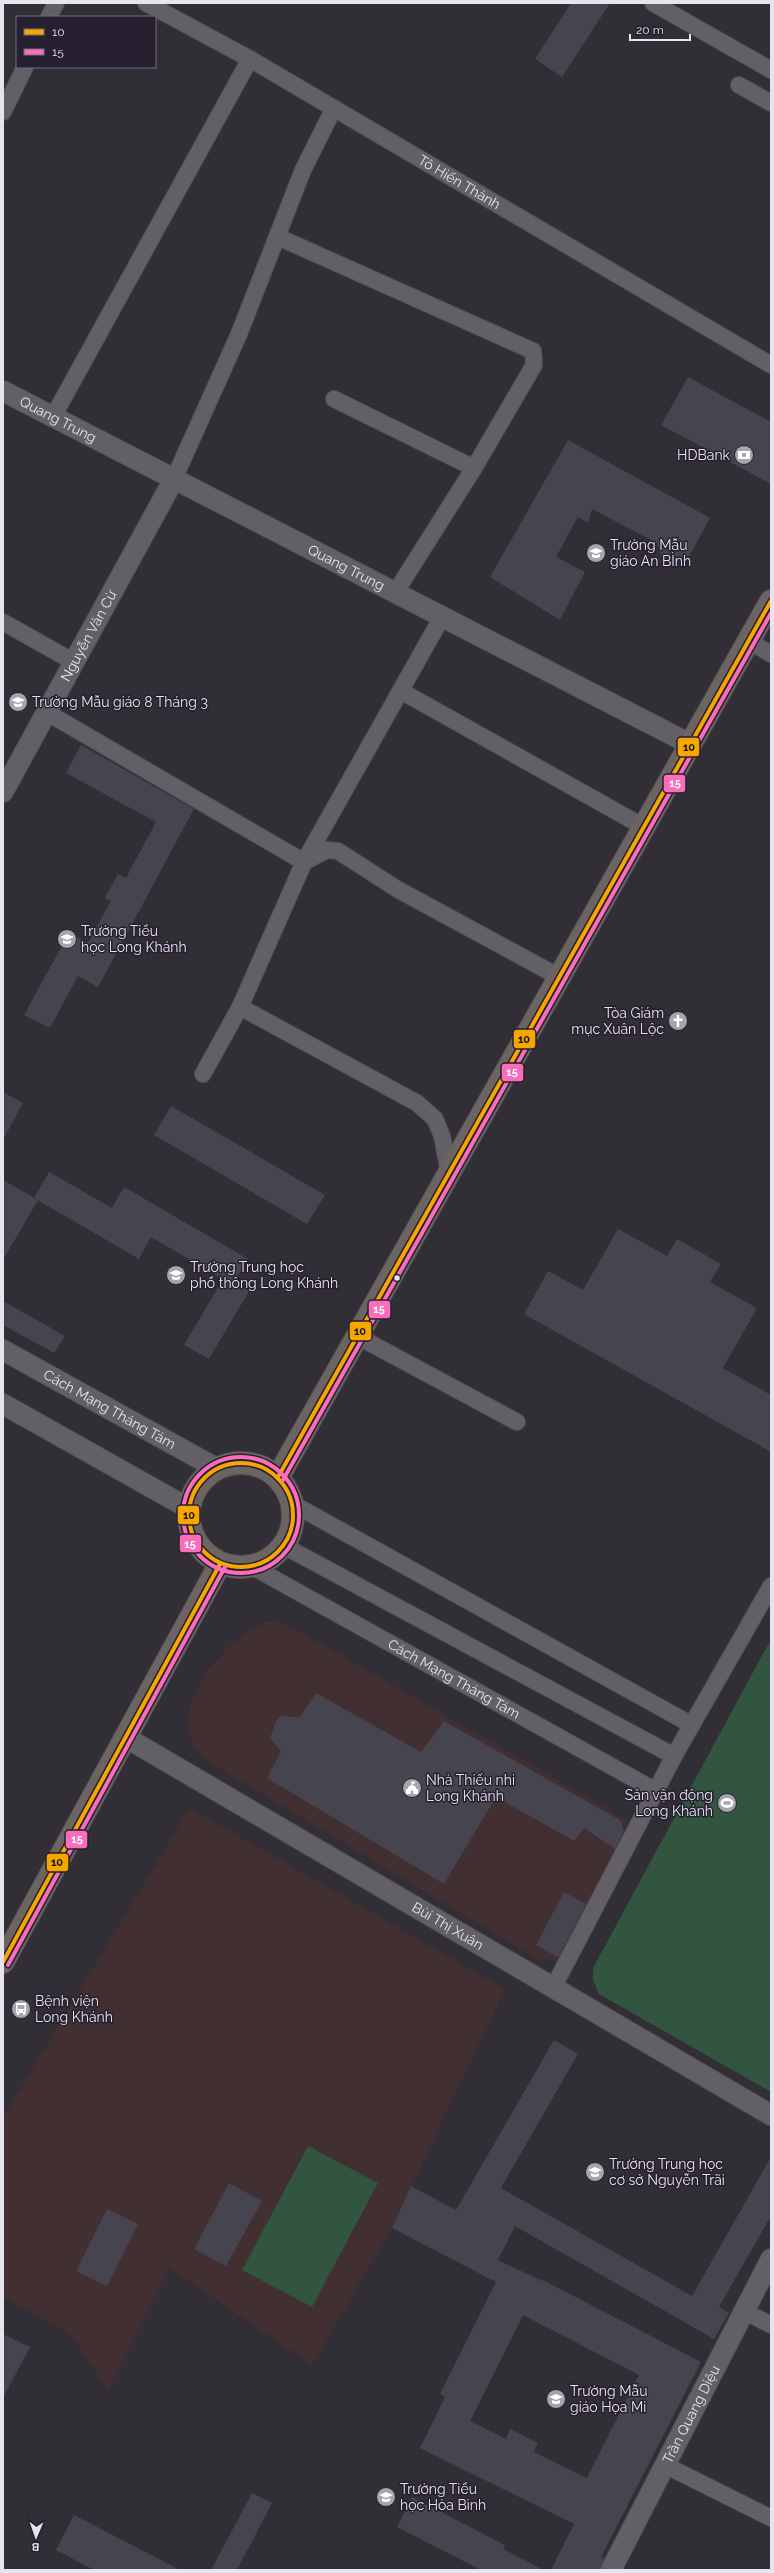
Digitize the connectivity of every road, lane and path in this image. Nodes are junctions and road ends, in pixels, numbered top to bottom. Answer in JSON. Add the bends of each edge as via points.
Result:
{"nodes":[{"id":1,"x":56,"y":3,"type":"edge"},
{"id":2,"x":146,"y":3,"type":"edge"},
{"id":3,"x":653,"y":3,"type":"edge"},
{"id":4,"x":50,"y":16,"type":"edge"},
{"id":5,"x":250,"y":59,"type":"junction"},
{"id":6,"x":25,"y":68,"type":"edge"},
{"id":7,"x":771,"y":70,"type":"edge"},
{"id":8,"x":739,"y":86,"type":"dead end"},
{"id":9,"x":771,"y":103,"type":"edge"},
{"id":10,"x":334,"y":108,"type":"junction"},
{"id":11,"x":3,"y":112,"type":"edge"},
{"id":12,"x":278,"y":237,"type":"junction"},
{"id":13,"x":771,"y":365,"type":"edge"},
{"id":14,"x":3,"y":391,"type":"edge"},
{"id":15,"x":334,"y":399,"type":"dead end"},
{"id":16,"x":53,"y":417,"type":"junction"},
{"id":17,"x":474,"y":468,"type":"junction"},
{"id":18,"x":174,"y":479,"type":"junction"},
{"id":19,"x":395,"y":593,"type":"junction"},
{"id":20,"x":771,"y":601,"type":"edge"},
{"id":21,"x":442,"y":617,"type":"junction"},
{"id":22,"x":3,"y":622,"type":"edge"},
{"id":23,"x":749,"y":641,"type":"junction"},
{"id":24,"x":771,"y":654,"type":"edge"},
{"id":25,"x":74,"y":662,"type":"junction"},
{"id":26,"x":401,"y":691,"type":"junction"},
{"id":27,"x":46,"y":712,"type":"junction"},
{"id":28,"x":690,"y":744,"type":"junction"},
{"id":29,"x":3,"y":792,"type":"edge"},
{"id":30,"x":644,"y":827,"type":"junction"},
{"id":31,"x":304,"y":862,"type":"junction"},
{"id":32,"x":558,"y":979,"type":"junction"},
{"id":33,"x":240,"y":1007,"type":"junction"},
{"id":34,"x":203,"y":1074,"type":"dead end"},
{"id":35,"x":449,"y":1173,"type":"junction"},
{"id":36,"x":357,"y":1336,"type":"junction"},
{"id":37,"x":3,"y":1350,"type":"edge"},
{"id":38,"x":3,"y":1404,"type":"edge"},
{"id":39,"x":517,"y":1422,"type":"dead end"},
{"id":40,"x":216,"y":1468,"type":"junction"},
{"id":41,"x":278,"y":1477,"type":"junction"},
{"id":42,"x":293,"y":1504,"type":"junction"},
{"id":43,"x":188,"y":1508,"type":"junction"},
{"id":44,"x":284,"y":1546,"type":"junction"},
{"id":45,"x":220,"y":1564,"type":"junction"},
{"id":46,"x":253,"y":1567,"type":"junction"},
{"id":47,"x":771,"y":1586,"type":"edge"},
{"id":48,"x":692,"y":1725,"type":"junction"},
{"id":49,"x":125,"y":1737,"type":"junction"},
{"id":50,"x":674,"y":1756,"type":"junction"},
{"id":51,"x":656,"y":1791,"type":"junction"},
{"id":52,"x":3,"y":1962,"type":"edge"},
{"id":53,"x":553,"y":1988,"type":"junction"},
{"id":54,"x":771,"y":2115,"type":"edge"},
{"id":55,"x":771,"y":2259,"type":"edge"},
{"id":56,"x":744,"y":2311,"type":"junction"},
{"id":57,"x":771,"y":2325,"type":"edge"},
{"id":58,"x":666,"y":2465,"type":"junction"},
{"id":59,"x":771,"y":2518,"type":"edge"},
{"id":60,"x":611,"y":2570,"type":"edge"}],
"edges":[{"from":1,"to":4,"type":"street"},
{"from":2,"to":5,"type":"street","name":"Tô Hiến Thành"},
{"from":3,"to":7,"type":"street"},
{"from":5,"to":10,"type":"street","name":"Tô Hiến Thành"},
{"from":5,"to":16,"type":"street"},
{"from":6,"to":11,"type":"street"},
{"from":8,"to":9,"type":"street"},
{"from":10,"to":12,"type":"street","via":[[303,170]]},
{"from":10,"to":13,"type":"street","name":"Tô Hiến Thành"},
{"from":12,"to":17,"type":"street","via":[[533,351],[534,365]]},
{"from":12,"to":18,"type":"street","via":[[240,334]]},
{"from":14,"to":16,"type":"street","name":"Quang Trung"},
{"from":15,"to":17,"type":"street"},
{"from":16,"to":18,"type":"street","name":"Quang Trung"},
{"from":17,"to":19,"type":"street"},
{"from":18,"to":19,"type":"street","name":"Quang Trung"},
{"from":18,"to":25,"type":"street","name":"Nguyễn Văn Cừ"},
{"from":19,"to":21,"type":"street","name":"Quang Trung"},
{"from":20,"to":23,"type":"main road"},
{"from":21,"to":26,"type":"street"},
{"from":21,"to":28,"type":"street","name":"Quang Trung"},
{"from":22,"to":25,"type":"street"},
{"from":23,"to":24,"type":"street"},
{"from":23,"to":28,"type":"main road"},
{"from":25,"to":27,"type":"street","name":"Nguyễn Văn Cừ"},
{"from":26,"to":30,"type":"street"},
{"from":26,"to":31,"type":"street"},
{"from":27,"to":29,"type":"street","name":"Nguyễn Văn Cừ"},
{"from":27,"to":31,"type":"street"},
{"from":28,"to":30,"type":"main road"},
{"from":30,"to":32,"type":"main road"},
{"from":31,"to":32,"type":"street","via":[[327,850],[338,851],[397,889],[550,972]]},
{"from":31,"to":33,"type":"street"},
{"from":32,"to":35,"type":"main road"},
{"from":33,"to":34,"type":"street"},
{"from":33,"to":35,"type":"street","via":[[417,1103],[434,1119],[442,1136]]},
{"from":35,"to":36,"type":"main road"},
{"from":36,"to":39,"type":"street"},
{"from":36,"to":41,"type":"main road"},
{"from":37,"to":40,"type":"street","name":"Cách Mạng Tháng Tám"},
{"from":38,"to":43,"type":"street"},
{"from":40,"to":41,"type":"main road","via":[[237,1462],[259,1465]]},
{"from":40,"to":43,"type":"main road","via":[[197,1485]]},
{"from":41,"to":42,"type":"main road","via":[[288,1489]]},
{"from":42,"to":44,"type":"main road","via":[[293,1524]]},
{"from":42,"to":48,"type":"street"},
{"from":43,"to":45,"type":"main road","via":[[190,1530],[202,1550]]},
{"from":44,"to":46,"type":"main road","via":[[275,1555]]},
{"from":44,"to":50,"type":"street"},
{"from":45,"to":46,"type":"main road","via":[[236,1568]]},
{"from":45,"to":49,"type":"main road"},
{"from":46,"to":51,"type":"street","name":"Cách Mạng Tháng Tám"},
{"from":47,"to":48,"type":"street"},
{"from":48,"to":50,"type":"street"},
{"from":49,"to":52,"type":"main road"},
{"from":49,"to":53,"type":"street","name":"Bùi Thị Xuân"},
{"from":50,"to":51,"type":"street"},
{"from":51,"to":53,"type":"street"},
{"from":53,"to":54,"type":"street","name":"Bùi Thị Xuân"},
{"from":55,"to":56,"type":"street","name":"Trần Quang Diệu"},
{"from":56,"to":57,"type":"street"},
{"from":56,"to":58,"type":"street","name":"Trần Quang Diệu"},
{"from":58,"to":59,"type":"street"},
{"from":58,"to":60,"type":"street","name":"Trần Quang Diệu"}]}
